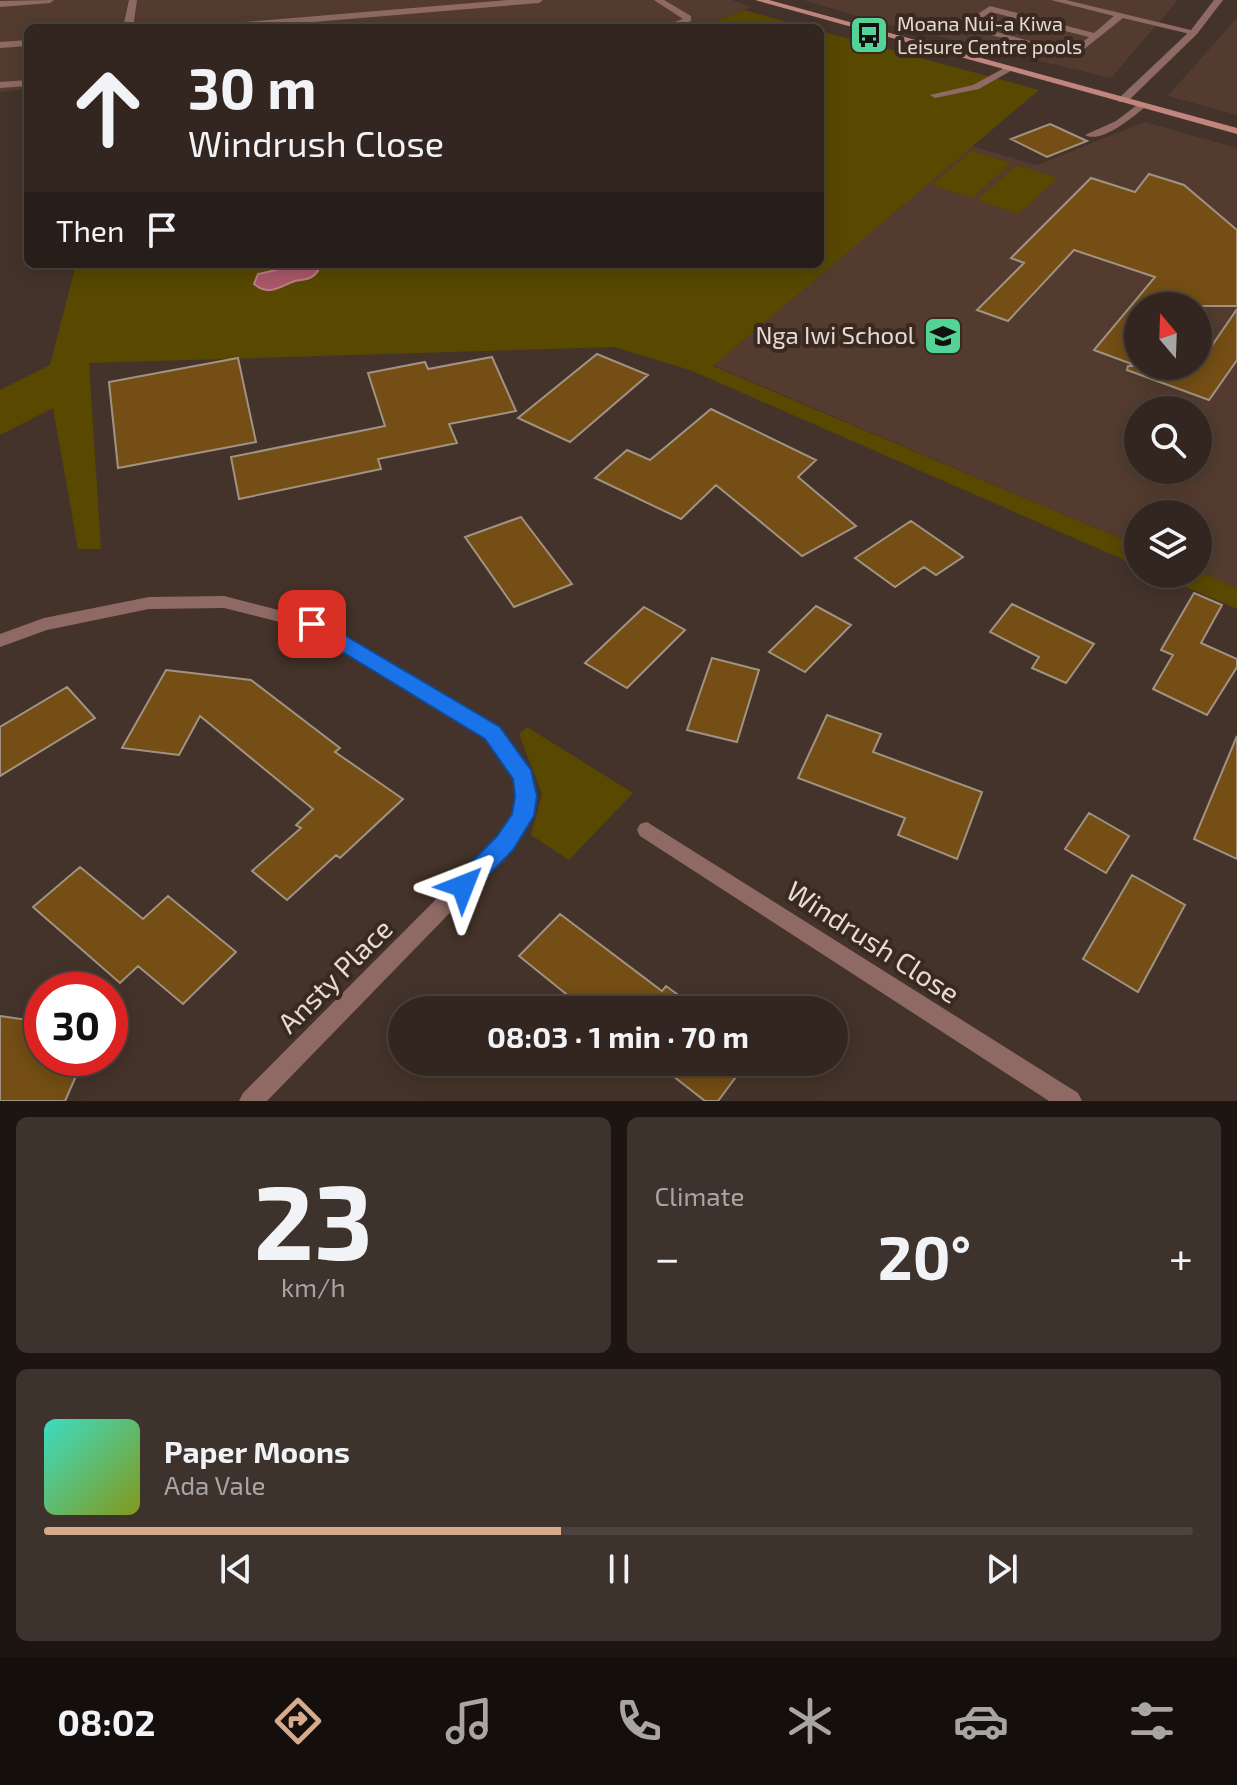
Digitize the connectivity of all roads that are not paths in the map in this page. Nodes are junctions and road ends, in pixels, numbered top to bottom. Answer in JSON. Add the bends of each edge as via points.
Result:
{"nodes":[{"id":1,"x":50,"y":0,"type":"edge"},
{"id":2,"x":133,"y":0,"type":"edge"},
{"id":3,"x":539,"y":0,"type":"edge"},
{"id":4,"x":658,"y":0,"type":"edge"},
{"id":5,"x":759,"y":0,"type":"edge"},
{"id":6,"x":1055,"y":0,"type":"edge"},
{"id":7,"x":1219,"y":0,"type":"edge"},
{"id":8,"x":0,"y":4,"type":"edge"},
{"id":9,"x":450,"y":4,"type":"edge"},
{"id":10,"x":1121,"y":15,"type":"junction"},
{"id":11,"x":129,"y":24,"type":"edge"},
{"id":12,"x":249,"y":24,"type":"edge"},
{"id":13,"x":676,"y":24,"type":"edge"},
{"id":14,"x":1194,"y":32,"type":"junction"},
{"id":15,"x":1096,"y":36,"type":"junction"},
{"id":16,"x":24,"y":43,"type":"edge"},
{"id":17,"x":0,"y":45,"type":"edge"},
{"id":18,"x":1009,"y":69,"type":"junction"},
{"id":19,"x":24,"y":83,"type":"edge"},
{"id":20,"x":0,"y":85,"type":"edge"},
{"id":21,"x":935,"y":95,"type":"dead end"},
{"id":22,"x":1123,"y":100,"type":"junction"},
{"id":23,"x":1141,"y":105,"type":"junction"},
{"id":24,"x":1237,"y":131,"type":"edge"},
{"id":25,"x":1090,"y":135,"type":"dead end"},
{"id":26,"x":0,"y":641,"type":"edge"},
{"id":27,"x":647,"y":830,"type":"dead end"},
{"id":28,"x":251,"y":1101,"type":"edge"},
{"id":29,"x":1070,"y":1101,"type":"edge"}],
"edges":[{"from":1,"to":8,"type":"street"},
{"from":2,"to":11,"type":"street"},
{"from":3,"to":9,"type":"street"},
{"from":4,"to":13,"type":"street","via":[[688,18]]},
{"from":5,"to":18,"type":"main road"},
{"from":6,"to":10,"type":"street"},
{"from":7,"to":14,"type":"street"},
{"from":9,"to":12,"type":"street"},
{"from":10,"to":14,"type":"street"},
{"from":10,"to":15,"type":"street"},
{"from":14,"to":22,"type":"street"},
{"from":15,"to":15,"type":"street","via":[[1073,55],[964,26],[990,9]]},
{"from":16,"to":17,"type":"street"},
{"from":18,"to":21,"type":"street","via":[[976,87]]},
{"from":18,"to":22,"type":"main road"},
{"from":19,"to":20,"type":"street"},
{"from":22,"to":23,"type":"main road"},
{"from":23,"to":24,"type":"main road"},
{"from":23,"to":25,"type":"street","via":[[1120,123]]},
{"from":26,"to":28,"type":"street","name":"Ansty Place","via":[[44,624],[149,603],[224,602],[312,624],[492,733],[523,776],[523,816],[505,843]]},
{"from":27,"to":29,"type":"street","name":"Windrush Close"}]}
